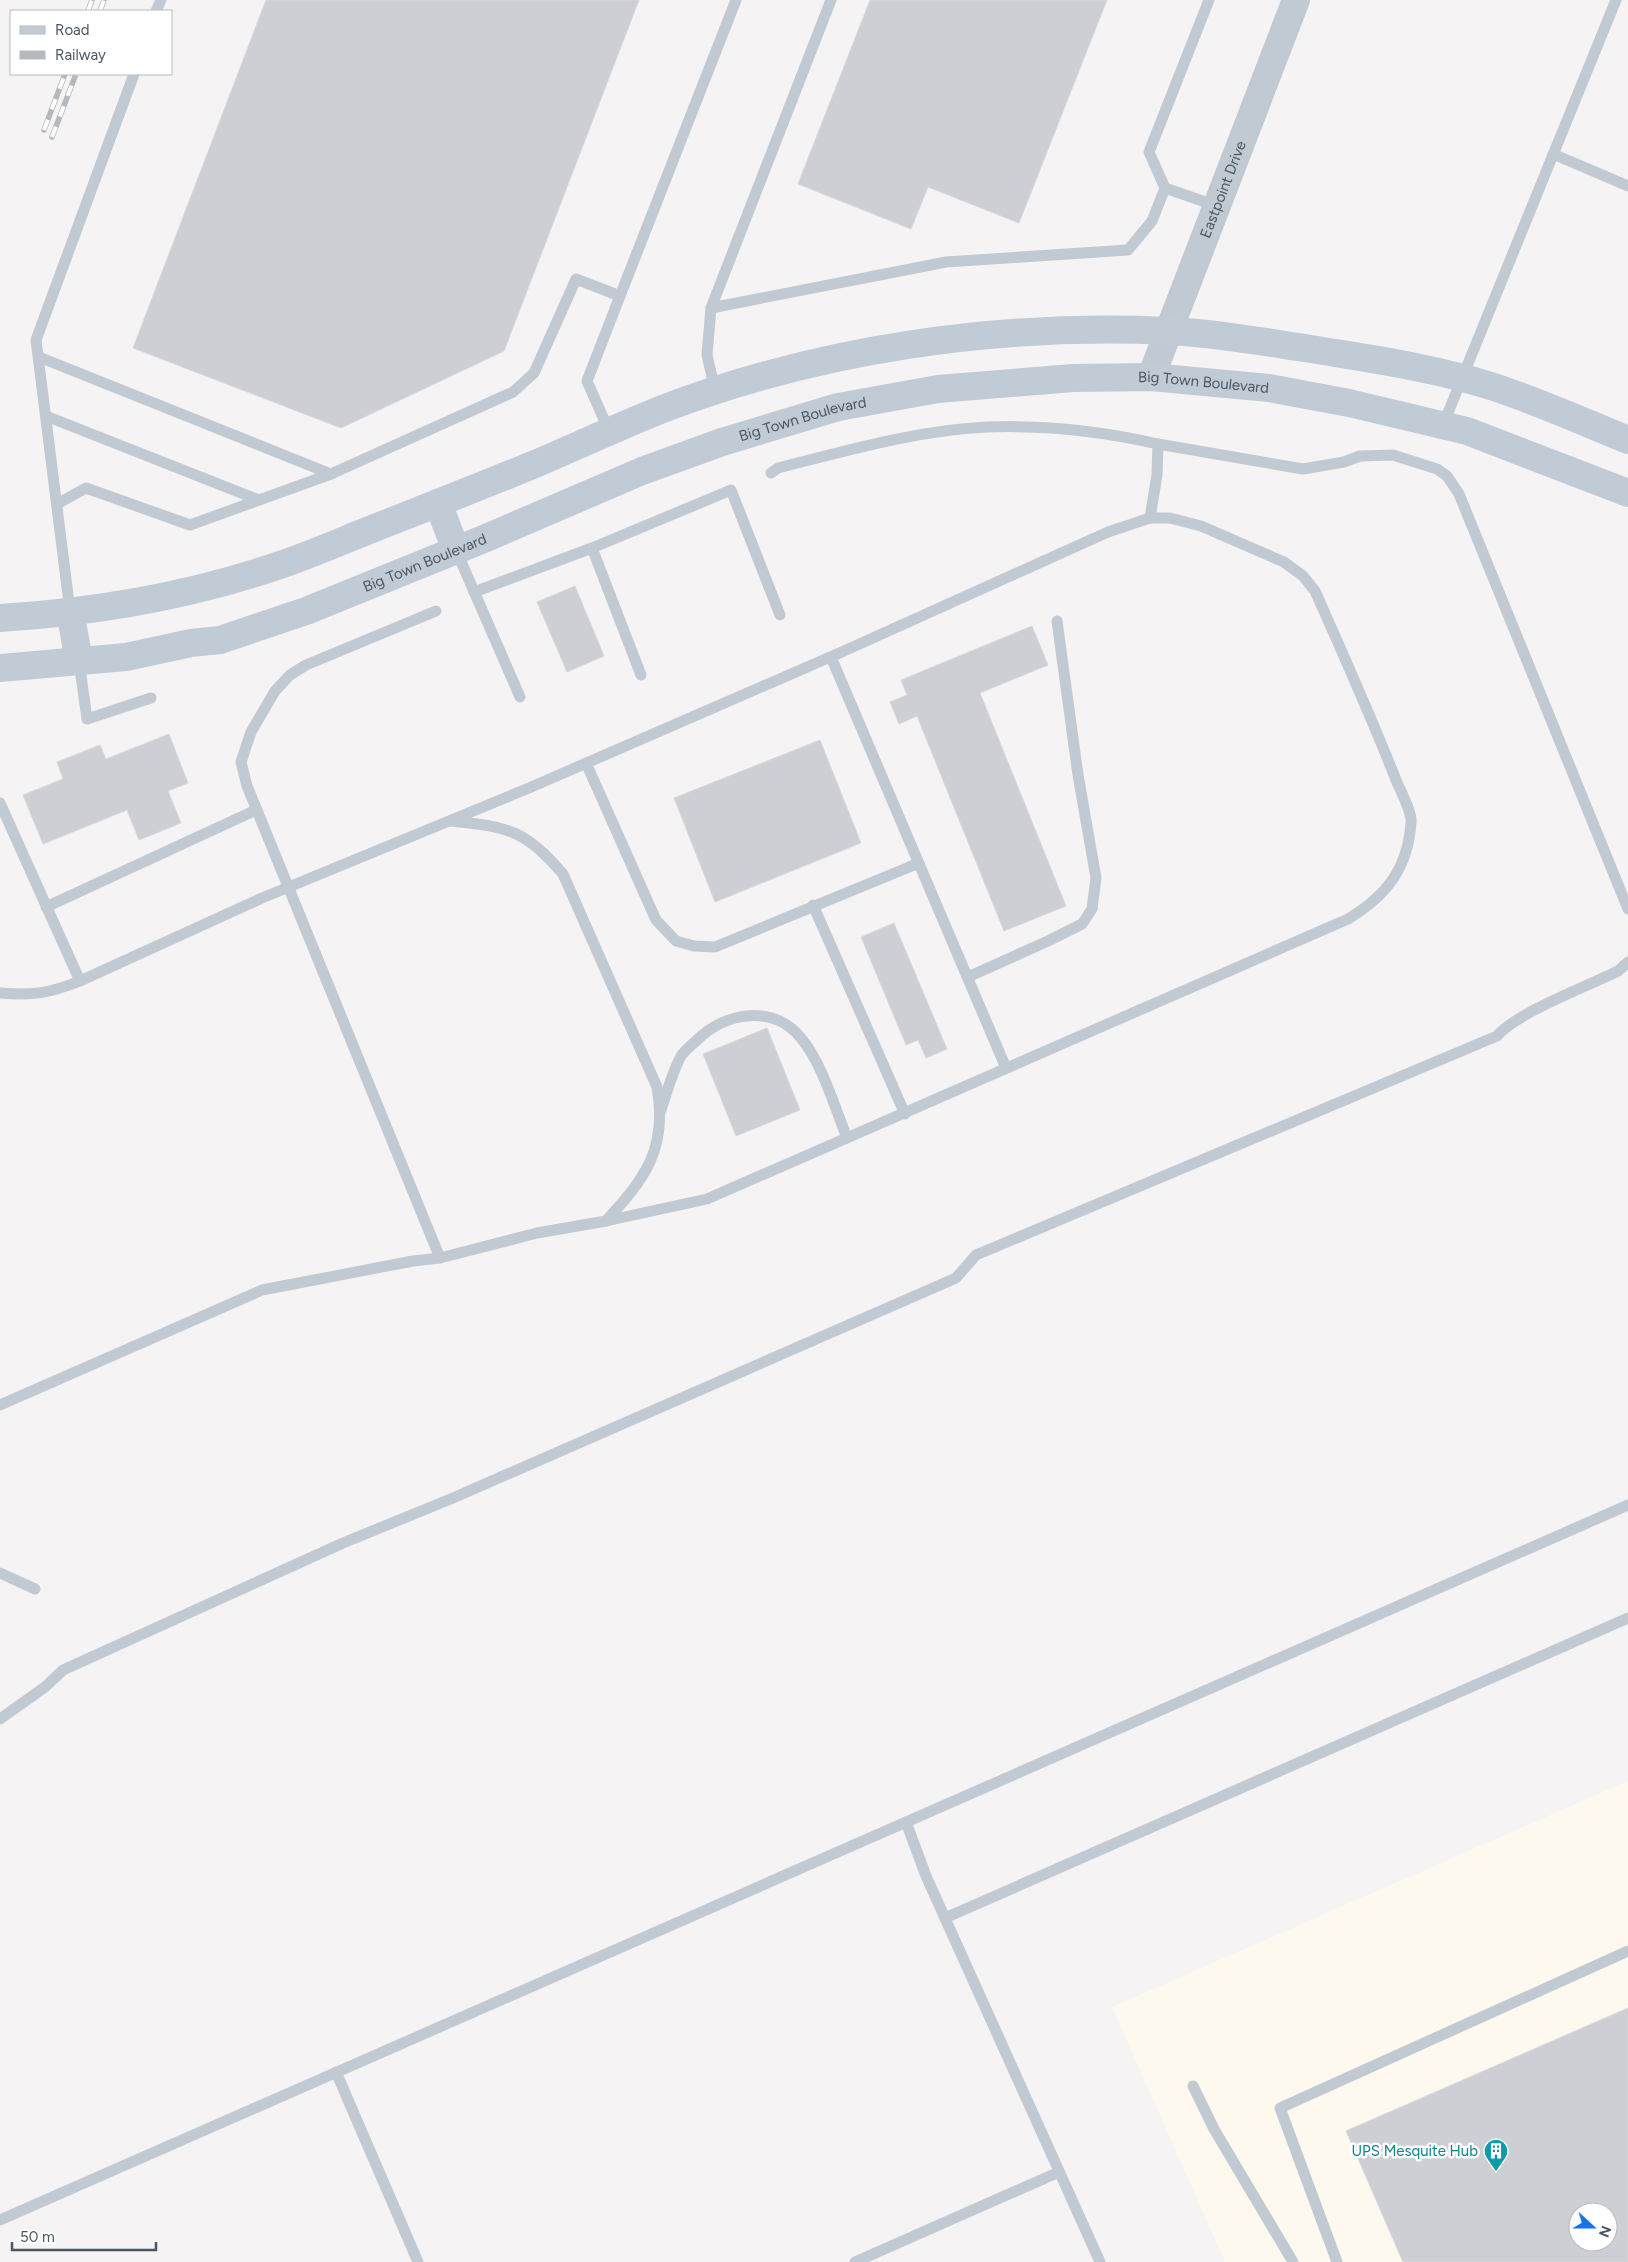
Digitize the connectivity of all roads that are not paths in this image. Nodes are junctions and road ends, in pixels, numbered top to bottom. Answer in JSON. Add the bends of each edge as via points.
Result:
{"nodes":[{"id":1,"x":736,"y":0,"type":"edge"},
{"id":2,"x":831,"y":0,"type":"edge"},
{"id":3,"x":1208,"y":0,"type":"edge"},
{"id":4,"x":1296,"y":0,"type":"edge"},
{"id":5,"x":1616,"y":0,"type":"edge"},
{"id":6,"x":134,"y":75,"type":"edge"},
{"id":7,"x":1553,"y":154,"type":"junction"},
{"id":8,"x":1628,"y":186,"type":"edge"},
{"id":9,"x":1164,"y":188,"type":"junction"},
{"id":10,"x":1218,"y":206,"type":"junction"},
{"id":11,"x":620,"y":296,"type":"junction"},
{"id":12,"x":711,"y":308,"type":"junction"},
{"id":13,"x":1170,"y":331,"type":"junction"},
{"id":14,"x":39,"y":357,"type":"junction"},
{"id":15,"x":1151,"y":378,"type":"junction"},
{"id":16,"x":1461,"y":378,"type":"junction"},
{"id":17,"x":715,"y":390,"type":"junction"},
{"id":18,"x":46,"y":416,"type":"junction"},
{"id":19,"x":1443,"y":425,"type":"junction"},
{"id":20,"x":609,"y":431,"type":"junction"},
{"id":21,"x":1628,"y":440,"type":"edge"},
{"id":22,"x":1158,"y":444,"type":"junction"},
{"id":23,"x":771,"y":473,"type":"dead end"},
{"id":24,"x":331,"y":474,"type":"junction"},
{"id":25,"x":1628,"y":493,"type":"edge"},
{"id":26,"x":259,"y":500,"type":"junction"},
{"id":27,"x":438,"y":503,"type":"junction"},
{"id":28,"x":57,"y":504,"type":"junction"},
{"id":29,"x":1150,"y":518,"type":"junction"},
{"id":30,"x":592,"y":548,"type":"junction"},
{"id":31,"x":456,"y":550,"type":"junction"},
{"id":32,"x":474,"y":592,"type":"junction"},
{"id":33,"x":70,"y":611,"type":"junction"},
{"id":34,"x":436,"y":611,"type":"dead end"},
{"id":35,"x":780,"y":615,"type":"dead end"},
{"id":36,"x":0,"y":618,"type":"edge"},
{"id":37,"x":1057,"y":620,"type":"dead end"},
{"id":38,"x":831,"y":656,"type":"junction"},
{"id":39,"x":80,"y":661,"type":"junction"},
{"id":40,"x":0,"y":668,"type":"edge"},
{"id":41,"x":641,"y":674,"type":"dead end"},
{"id":42,"x":151,"y":698,"type":"dead end"},
{"id":43,"x":520,"y":698,"type":"dead end"},
{"id":44,"x":586,"y":763,"type":"junction"},
{"id":45,"x":0,"y":803,"type":"edge"},
{"id":46,"x":256,"y":810,"type":"junction"},
{"id":47,"x":448,"y":821,"type":"junction"},
{"id":48,"x":920,"y":863,"type":"junction"},
{"id":49,"x":289,"y":887,"type":"junction"},
{"id":50,"x":813,"y":905,"type":"junction"},
{"id":51,"x":46,"y":907,"type":"junction"},
{"id":52,"x":1628,"y":909,"type":"edge"},
{"id":53,"x":1628,"y":962,"type":"edge"},
{"id":54,"x":968,"y":977,"type":"junction"},
{"id":55,"x":80,"y":981,"type":"junction"},
{"id":56,"x":0,"y":993,"type":"edge"},
{"id":57,"x":1006,"y":1068,"type":"junction"},
{"id":58,"x":660,"y":1114,"type":"junction"},
{"id":59,"x":904,"y":1114,"type":"junction"},
{"id":60,"x":848,"y":1138,"type":"junction"},
{"id":61,"x":606,"y":1221,"type":"junction"},
{"id":62,"x":440,"y":1258,"type":"junction"},
{"id":63,"x":0,"y":1406,"type":"edge"},
{"id":64,"x":1628,"y":1504,"type":"edge"},
{"id":65,"x":0,"y":1574,"type":"edge"},
{"id":66,"x":35,"y":1589,"type":"dead end"},
{"id":67,"x":1628,"y":1618,"type":"edge"},
{"id":68,"x":0,"y":1719,"type":"edge"},
{"id":69,"x":906,"y":1822,"type":"junction"},
{"id":70,"x":945,"y":1918,"type":"junction"},
{"id":71,"x":1628,"y":1951,"type":"edge"},
{"id":72,"x":336,"y":2072,"type":"junction"},
{"id":73,"x":1193,"y":2086,"type":"dead end"},
{"id":74,"x":1059,"y":2172,"type":"junction"},
{"id":75,"x":0,"y":2220,"type":"edge"},
{"id":76,"x":418,"y":2262,"type":"edge"},
{"id":77,"x":855,"y":2262,"type":"edge"},
{"id":78,"x":1100,"y":2262,"type":"edge"},
{"id":79,"x":1293,"y":2262,"type":"edge"},
{"id":80,"x":1337,"y":2262,"type":"edge"}],
"edges":[{"from":1,"to":11,"type":"lane"},
{"from":2,"to":12,"type":"lane"},
{"from":3,"to":9,"type":"lane","via":[[1149,152]]},
{"from":4,"to":10,"type":"street","name":"Eastpoint Drive"},
{"from":5,"to":7,"type":"lane"},
{"from":6,"to":14,"type":"lane","via":[[36,340]]},
{"from":7,"to":8,"type":"lane"},
{"from":7,"to":16,"type":"lane"},
{"from":9,"to":10,"type":"lane"},
{"from":9,"to":12,"type":"lane","via":[[1152,221],[1128,250],[946,262]]},
{"from":10,"to":13,"type":"street","name":"Eastpoint Drive"},
{"from":11,"to":20,"type":"lane","via":[[587,381]]},
{"from":11,"to":24,"type":"lane","via":[[576,279],[534,373],[513,392]]},
{"from":12,"to":17,"type":"lane","via":[[707,355]]},
{"from":13,"to":15,"type":"street","name":"Eastpoint Drive"},
{"from":13,"to":16,"type":"main road","via":[[1355,356]]},
{"from":13,"to":17,"type":"main road","via":[[1062,331],[924,343],[819,360]]},
{"from":14,"to":18,"type":"lane"},
{"from":14,"to":24,"type":"lane"},
{"from":15,"to":19,"type":"main road","name":"Big Town Boulevard","via":[[1269,388]]},
{"from":15,"to":31,"type":"main road","name":"Big Town Boulevard","via":[[1073,378],[938,388],[838,407],[722,442],[642,471]]},
{"from":16,"to":19,"type":"lane"},
{"from":16,"to":21,"type":"main road","via":[[1493,387]]},
{"from":17,"to":20,"type":"main road"},
{"from":18,"to":26,"type":"lane"},
{"from":18,"to":28,"type":"lane"},
{"from":19,"to":25,"type":"main road","name":"Big Town Boulevard","via":[[1485,437]]},
{"from":20,"to":27,"type":"main road"},
{"from":22,"to":23,"type":"lane","via":[[1120,435],[1056,427],[987,427],[928,434],[858,448],[778,468]]},
{"from":22,"to":29,"type":"lane"},
{"from":22,"to":52,"type":"lane","via":[[1303,469],[1360,456],[1393,455],[1428,465],[1447,476],[1459,494]]},
{"from":24,"to":26,"type":"lane"},
{"from":26,"to":28,"type":"lane","via":[[190,525],[86,488]]},
{"from":27,"to":31,"type":"main road"},
{"from":27,"to":33,"type":"main road","via":[[283,564],[223,582]]},
{"from":28,"to":33,"type":"lane"},
{"from":29,"to":38,"type":"lane","via":[[1108,532]]},
{"from":29,"to":57,"type":"lane","via":[[1170,518],[1201,526],[1265,552],[1303,576],[1315,591],[1412,820],[1406,848],[1387,889],[1348,919]]},
{"from":30,"to":32,"type":"lane"},
{"from":30,"to":35,"type":"lane","via":[[731,490]]},
{"from":30,"to":41,"type":"lane"},
{"from":31,"to":32,"type":"lane"},
{"from":31,"to":39,"type":"main road","name":"Big Town Boulevard","via":[[306,611],[220,640],[126,657]]},
{"from":32,"to":43,"type":"lane"},
{"from":33,"to":36,"type":"main road"},
{"from":33,"to":39,"type":"main road"},
{"from":34,"to":46,"type":"lane","via":[[306,666],[290,675],[275,691],[252,732],[241,762]]},
{"from":37,"to":54,"type":"lane","via":[[1096,878],[1092,909],[1082,924]]},
{"from":38,"to":44,"type":"lane"},
{"from":38,"to":48,"type":"lane"},
{"from":39,"to":40,"type":"main road","name":"Big Town Boulevard"},
{"from":39,"to":42,"type":"lane","via":[[87,719]]},
{"from":44,"to":47,"type":"lane"},
{"from":44,"to":50,"type":"lane","via":[[656,920],[676,941],[715,947]]},
{"from":45,"to":51,"type":"lane"},
{"from":46,"to":49,"type":"lane"},
{"from":46,"to":51,"type":"lane"},
{"from":47,"to":49,"type":"lane"},
{"from":47,"to":58,"type":"lane","via":[[492,825],[516,833],[543,851],[563,874],[656,1087]]},
{"from":48,"to":50,"type":"lane"},
{"from":48,"to":54,"type":"lane"},
{"from":49,"to":55,"type":"lane"},
{"from":49,"to":62,"type":"lane"},
{"from":50,"to":59,"type":"lane"},
{"from":51,"to":55,"type":"lane"},
{"from":53,"to":68,"type":"lane","via":[[1618,972],[1524,1016],[1497,1036],[976,1255],[956,1278],[343,1543],[63,1670]]},
{"from":54,"to":57,"type":"lane"},
{"from":55,"to":56,"type":"lane","via":[[54,991],[20,995]]},
{"from":57,"to":59,"type":"lane"},
{"from":58,"to":60,"type":"lane","via":[[682,1054],[708,1030],[746,1014],[788,1025],[802,1038],[822,1075]]},
{"from":58,"to":61,"type":"lane","via":[[656,1149],[647,1169]]},
{"from":59,"to":60,"type":"lane"},
{"from":60,"to":61,"type":"lane","via":[[707,1199]]},
{"from":61,"to":62,"type":"lane","via":[[537,1233]]},
{"from":62,"to":63,"type":"lane","via":[[262,1290]]},
{"from":64,"to":69,"type":"lane"},
{"from":65,"to":66,"type":"lane"},
{"from":67,"to":70,"type":"lane"},
{"from":69,"to":70,"type":"lane"},
{"from":69,"to":72,"type":"lane"},
{"from":70,"to":74,"type":"lane"},
{"from":71,"to":80,"type":"lane","via":[[1280,2108]]},
{"from":72,"to":75,"type":"lane"},
{"from":72,"to":76,"type":"lane"},
{"from":73,"to":79,"type":"lane","via":[[1214,2129]]},
{"from":74,"to":77,"type":"lane"},
{"from":74,"to":78,"type":"lane"}]}
